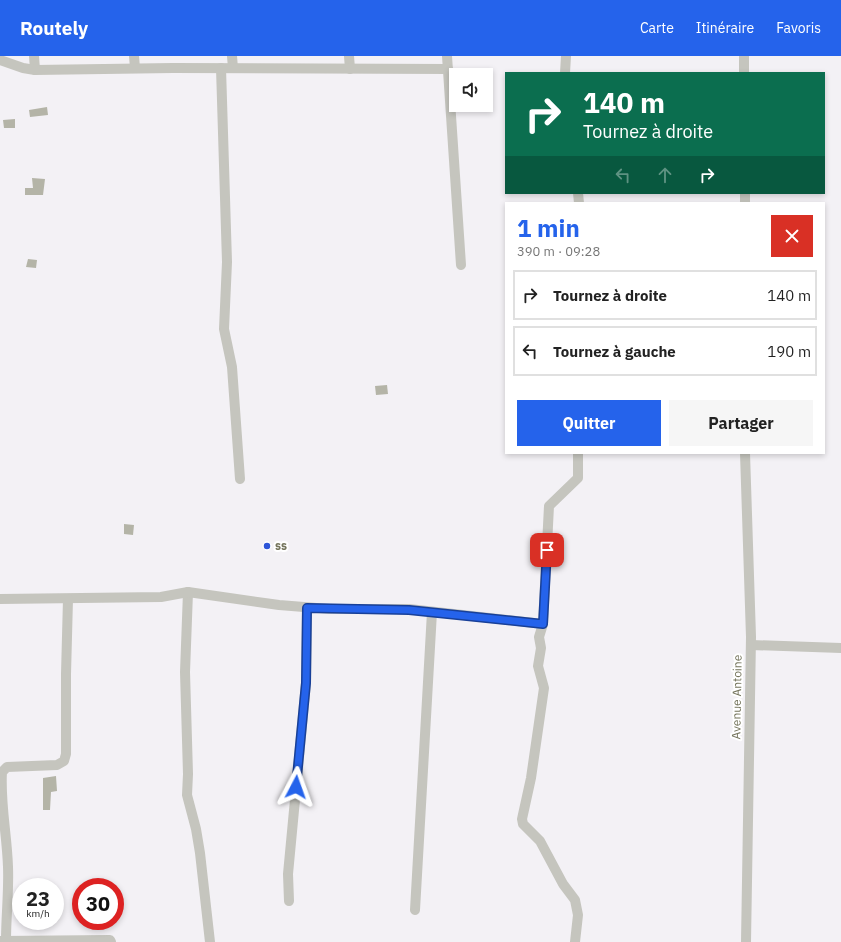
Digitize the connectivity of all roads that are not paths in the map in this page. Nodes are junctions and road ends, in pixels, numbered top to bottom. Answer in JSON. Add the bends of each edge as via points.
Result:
{"nodes":[{"id":1,"x":34,"y":56,"type":"edge"},
{"id":2,"x":134,"y":56,"type":"edge"},
{"id":3,"x":232,"y":56,"type":"edge"},
{"id":4,"x":349,"y":56,"type":"edge"},
{"id":5,"x":447,"y":56,"type":"edge"},
{"id":6,"x":566,"y":56,"type":"edge"},
{"id":7,"x":744,"y":56,"type":"edge"},
{"id":8,"x":0,"y":60,"type":"edge"},
{"id":9,"x":135,"y":68,"type":"junction"},
{"id":10,"x":221,"y":68,"type":"junction"},
{"id":11,"x":233,"y":68,"type":"junction"},
{"id":12,"x":350,"y":69,"type":"junction"},
{"id":13,"x":448,"y":69,"type":"junction"},
{"id":14,"x":35,"y":70,"type":"junction"},
{"id":15,"x":565,"y":72,"type":"edge"},
{"id":16,"x":744,"y":72,"type":"edge"},
{"id":17,"x":461,"y":265,"type":"dead end"},
{"id":18,"x":578,"y":454,"type":"edge"},
{"id":19,"x":745,"y":454,"type":"edge"},
{"id":20,"x":240,"y":479,"type":"dead end"},
{"id":21,"x":188,"y":592,"type":"junction"},
{"id":22,"x":0,"y":599,"type":"edge"},
{"id":23,"x":68,"y":599,"type":"junction"},
{"id":24,"x":307,"y":608,"type":"junction"},
{"id":25,"x":432,"y":612,"type":"junction"},
{"id":26,"x":543,"y":624,"type":"junction"},
{"id":27,"x":751,"y":645,"type":"junction"},
{"id":28,"x":841,"y":648,"type":"edge"},
{"id":29,"x":289,"y":901,"type":"dead end"},
{"id":30,"x":415,"y":910,"type":"dead end"},
{"id":31,"x":3,"y":941,"type":"edge"},
{"id":32,"x":111,"y":942,"type":"edge"},
{"id":33,"x":210,"y":942,"type":"edge"},
{"id":34,"x":575,"y":942,"type":"edge"},
{"id":35,"x":746,"y":942,"type":"edge"}],
"edges":[{"from":1,"to":14,"type":"street"},
{"from":2,"to":9,"type":"street"},
{"from":3,"to":11,"type":"street"},
{"from":4,"to":12,"type":"street"},
{"from":5,"to":13,"type":"street"},
{"from":6,"to":15,"type":"street"},
{"from":7,"to":16,"type":"street"},
{"from":8,"to":14,"type":"street"},
{"from":9,"to":10,"type":"street"},
{"from":9,"to":14,"type":"street"},
{"from":10,"to":11,"type":"street"},
{"from":10,"to":20,"type":"street","via":[[227,262],[224,329],[232,367]]},
{"from":11,"to":12,"type":"street"},
{"from":12,"to":13,"type":"street"},
{"from":13,"to":17,"type":"street"},
{"from":18,"to":26,"type":"street","via":[[578,478],[549,506]]},
{"from":19,"to":27,"type":"street","name":"Avenue Antoine"},
{"from":21,"to":23,"type":"street","via":[[161,597]]},
{"from":21,"to":24,"type":"street"},
{"from":21,"to":33,"type":"street","via":[[185,672],[187,795],[198,841]]},
{"from":22,"to":23,"type":"street"},
{"from":23,"to":31,"type":"street","via":[[64,761],[57,765],[7,767],[2,772],[2,808],[9,887]]},
{"from":24,"to":25,"type":"street"},
{"from":24,"to":29,"type":"street","via":[[306,683],[288,874]]},
{"from":25,"to":26,"type":"street"},
{"from":25,"to":30,"type":"street"},
{"from":26,"to":34,"type":"street","via":[[539,637],[541,648],[538,666],[544,688],[522,822],[540,841],[563,884],[575,900],[578,915]]},
{"from":27,"to":28,"type":"street"},
{"from":27,"to":35,"type":"street","name":"Avenue Antoine"},
{"from":31,"to":32,"type":"street"}]}
